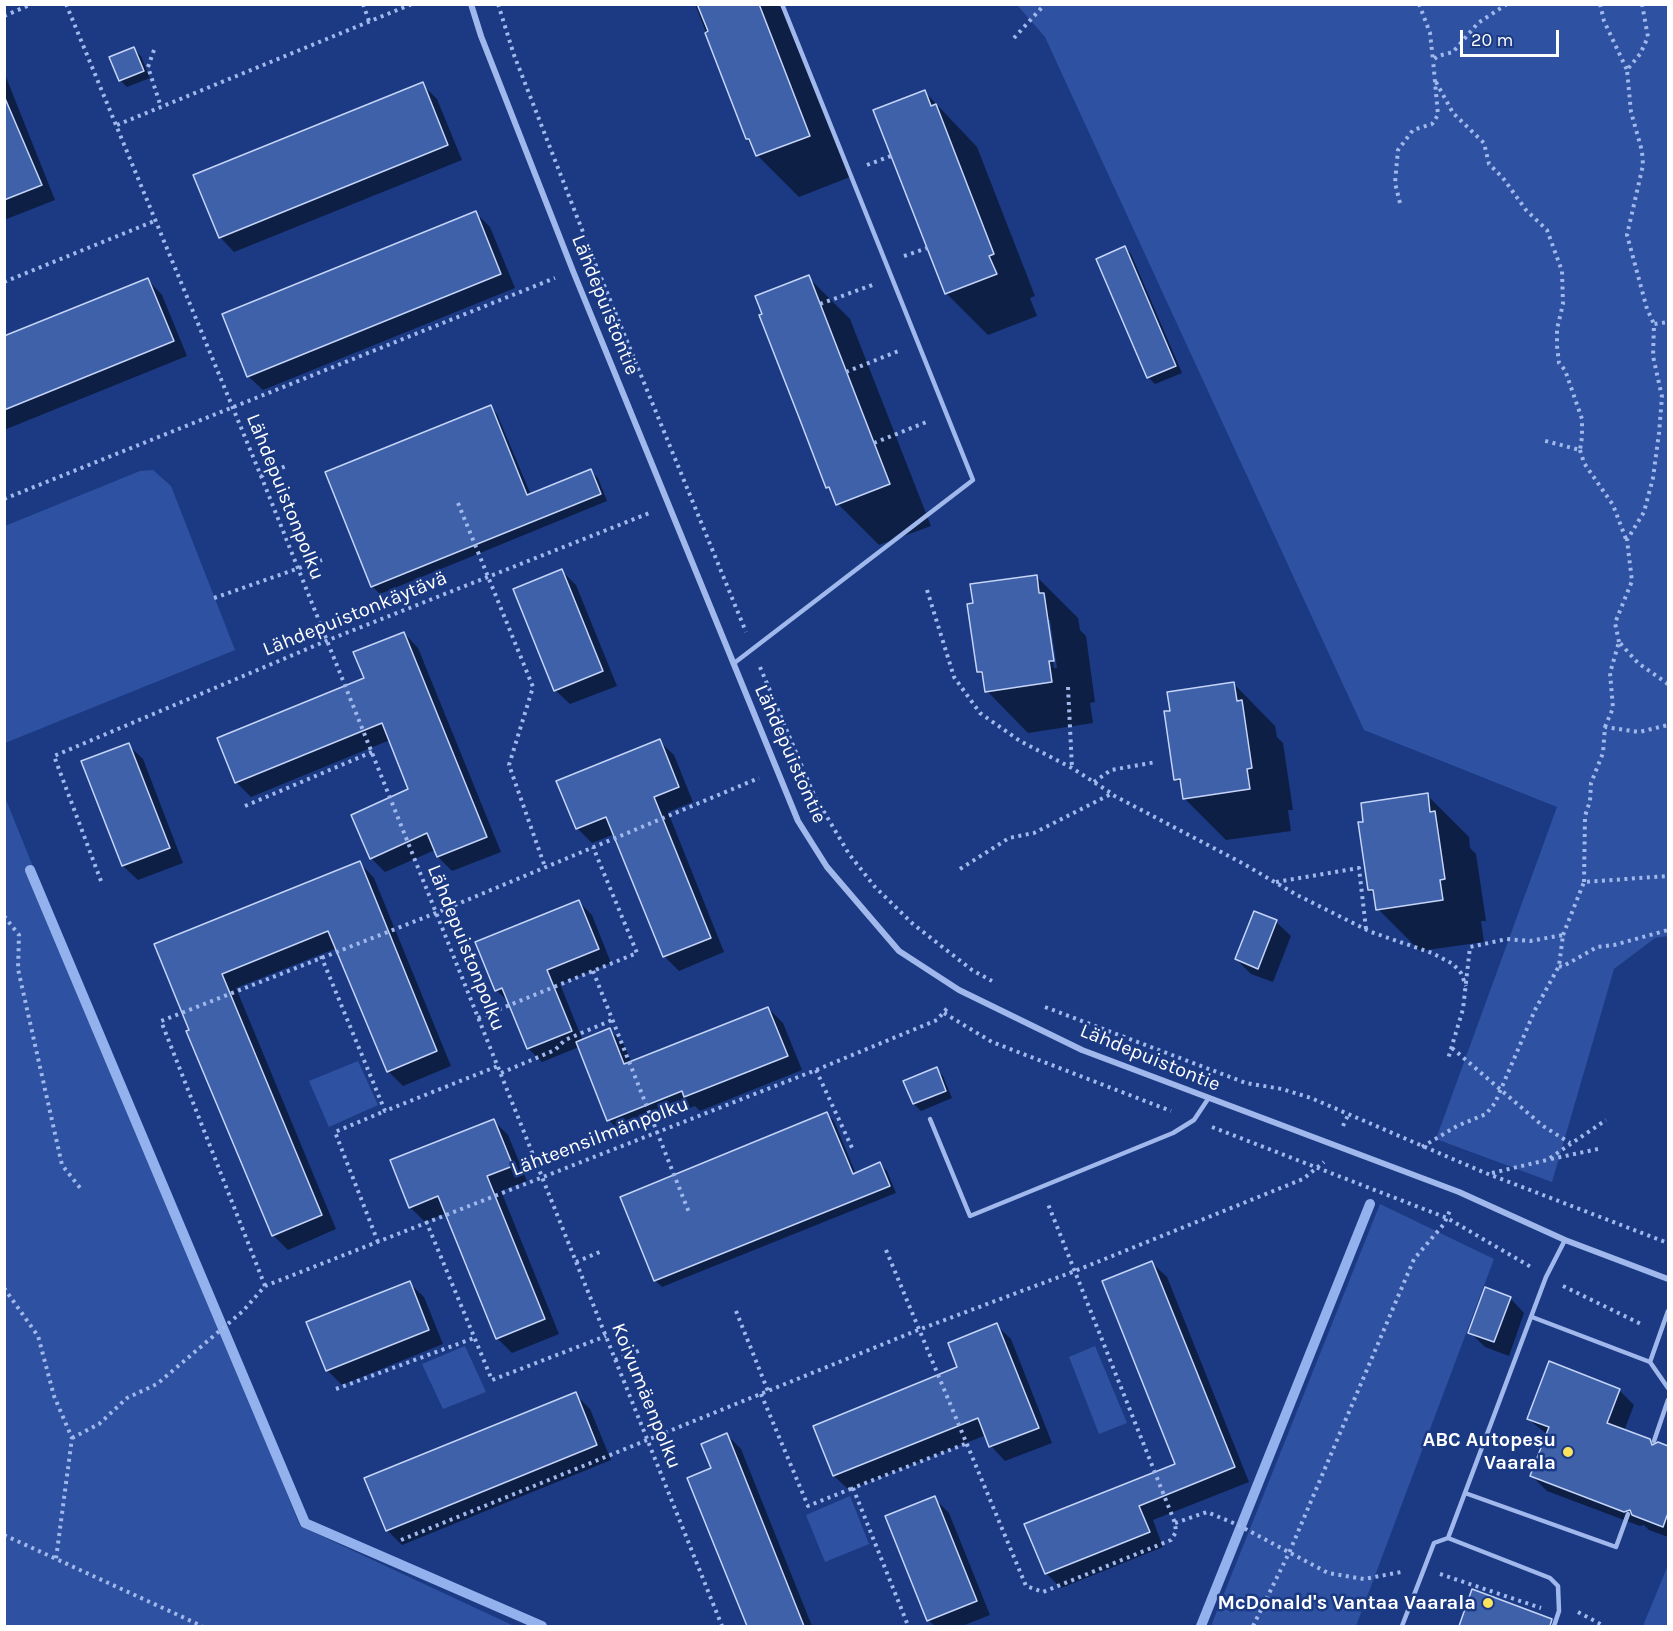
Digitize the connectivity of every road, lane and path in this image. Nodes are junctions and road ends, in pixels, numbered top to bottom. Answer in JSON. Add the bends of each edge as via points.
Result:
{"nodes":[{"id":1,"x":32,"y":4,"type":"edge"},
{"id":2,"x":66,"y":4,"type":"edge"},
{"id":3,"x":363,"y":4,"type":"edge"},
{"id":4,"x":412,"y":4,"type":"edge"},
{"id":5,"x":471,"y":4,"type":"edge"},
{"id":6,"x":498,"y":4,"type":"edge"},
{"id":7,"x":782,"y":4,"type":"edge"},
{"id":8,"x":1045,"y":4,"type":"edge"},
{"id":9,"x":1419,"y":4,"type":"edge"},
{"id":10,"x":1507,"y":4,"type":"edge"},
{"id":11,"x":1600,"y":4,"type":"edge"},
{"id":12,"x":1642,"y":4,"type":"edge"},
{"id":13,"x":4,"y":16,"type":"edge"},
{"id":14,"x":369,"y":21,"type":"junction"},
{"id":15,"x":1014,"y":38,"type":"dead end"},
{"id":16,"x":154,"y":50,"type":"dead end"},
{"id":17,"x":1433,"y":60,"type":"junction"},
{"id":18,"x":1627,"y":70,"type":"junction"},
{"id":19,"x":1436,"y":82,"type":"junction"},
{"id":20,"x":160,"y":107,"type":"junction"},
{"id":21,"x":117,"y":124,"type":"junction"},
{"id":22,"x":891,"y":156,"type":"dead end"},
{"id":23,"x":849,"y":172,"type":"junction"},
{"id":24,"x":1400,"y":203,"type":"dead end"},
{"id":25,"x":157,"y":220,"type":"junction"},
{"id":26,"x":595,"y":263,"type":"junction"},
{"id":27,"x":573,"y":272,"type":"junction"},
{"id":28,"x":892,"y":277,"type":"junction"},
{"id":29,"x":4,"y":282,"type":"edge"},
{"id":30,"x":820,"y":304,"type":"dead end"},
{"id":31,"x":1668,"y":322,"type":"edge"},
{"id":32,"x":1654,"y":324,"type":"junction"},
{"id":33,"x":919,"y":343,"type":"junction"},
{"id":34,"x":846,"y":372,"type":"dead end"},
{"id":35,"x":233,"y":410,"type":"junction"},
{"id":36,"x":947,"y":414,"type":"junction"},
{"id":37,"x":1542,"y":440,"type":"dead end"},
{"id":38,"x":874,"y":443,"type":"dead end"},
{"id":39,"x":1580,"y":450,"type":"junction"},
{"id":40,"x":286,"y":466,"type":"dead end"},
{"id":41,"x":261,"y":476,"type":"junction"},
{"id":42,"x":4,"y":499,"type":"edge"},
{"id":43,"x":458,"y":503,"type":"dead end"},
{"id":44,"x":670,"y":505,"type":"junction"},
{"id":45,"x":1627,"y":540,"type":"junction"},
{"id":46,"x":322,"y":560,"type":"dead end"},
{"id":47,"x":298,"y":570,"type":"junction"},
{"id":48,"x":488,"y":577,"type":"junction"},
{"id":49,"x":927,"y":590,"type":"dead end"},
{"id":50,"x":214,"y":598,"type":"dead end"},
{"id":51,"x":327,"y":641,"type":"junction"},
{"id":52,"x":1619,"y":642,"type":"junction"},
{"id":53,"x":752,"y":647,"type":"junction"},
{"id":54,"x":733,"y":664,"type":"junction"},
{"id":55,"x":1668,"y":684,"type":"edge"},
{"id":56,"x":1068,"y":687,"type":"dead end"},
{"id":57,"x":1668,"y":725,"type":"edge"},
{"id":58,"x":1605,"y":727,"type":"junction"},
{"id":59,"x":372,"y":752,"type":"junction"},
{"id":60,"x":798,"y":762,"type":"junction"},
{"id":61,"x":1156,"y":762,"type":"dead end"},
{"id":62,"x":1072,"y":768,"type":"junction"},
{"id":63,"x":776,"y":771,"type":"junction"},
{"id":64,"x":1094,"y":782,"type":"junction"},
{"id":65,"x":1112,"y":794,"type":"junction"},
{"id":66,"x":245,"y":806,"type":"dead end"},
{"id":67,"x":593,"y":847,"type":"junction"},
{"id":68,"x":545,"y":867,"type":"junction"},
{"id":69,"x":960,"y":869,"type":"dead end"},
{"id":70,"x":1668,"y":876,"type":"edge"},
{"id":71,"x":101,"y":881,"type":"dead end"},
{"id":72,"x":1275,"y":882,"type":"junction"},
{"id":73,"x":1584,"y":882,"type":"junction"},
{"id":74,"x":436,"y":913,"type":"junction"},
{"id":75,"x":4,"y":916,"type":"edge"},
{"id":76,"x":1367,"y":930,"type":"junction"},
{"id":77,"x":1668,"y":930,"type":"edge"},
{"id":78,"x":1563,"y":935,"type":"junction"},
{"id":79,"x":321,"y":956,"type":"junction"},
{"id":80,"x":1558,"y":966,"type":"junction"},
{"id":81,"x":593,"y":971,"type":"junction"},
{"id":82,"x":999,"y":985,"type":"dead end"},
{"id":83,"x":1466,"y":986,"type":"junction"},
{"id":84,"x":1036,"y":1003,"type":"dead end"},
{"id":85,"x":478,"y":1018,"type":"junction"},
{"id":86,"x":612,"y":1020,"type":"junction"},
{"id":87,"x":1452,"y":1048,"type":"junction"},
{"id":88,"x":1448,"y":1059,"type":"dead end"},
{"id":89,"x":498,"y":1066,"type":"junction"},
{"id":90,"x":816,"y":1070,"type":"junction"},
{"id":91,"x":501,"y":1073,"type":"junction"},
{"id":92,"x":1500,"y":1091,"type":"junction"},
{"id":93,"x":1208,"y":1099,"type":"junction"},
{"id":94,"x":385,"y":1111,"type":"junction"},
{"id":95,"x":930,"y":1119,"type":"dead end"},
{"id":96,"x":1194,"y":1120,"type":"junction"},
{"id":97,"x":1606,"y":1120,"type":"dead end"},
{"id":98,"x":657,"y":1131,"type":"junction"},
{"id":99,"x":1570,"y":1143,"type":"junction"},
{"id":100,"x":1422,"y":1147,"type":"junction"},
{"id":101,"x":1598,"y":1149,"type":"dead end"},
{"id":102,"x":853,"y":1150,"type":"dead end"},
{"id":103,"x":1547,"y":1160,"type":"junction"},
{"id":104,"x":1470,"y":1167,"type":"junction"},
{"id":105,"x":1483,"y":1172,"type":"junction"},
{"id":106,"x":542,"y":1176,"type":"junction"},
{"id":107,"x":1303,"y":1179,"type":"dead end"},
{"id":108,"x":1041,"y":1187,"type":"junction"},
{"id":109,"x":81,"y":1189,"type":"dead end"},
{"id":110,"x":1458,"y":1192,"type":"junction"},
{"id":111,"x":690,"y":1215,"type":"dead end"},
{"id":112,"x":1447,"y":1218,"type":"junction"},
{"id":113,"x":426,"y":1221,"type":"junction"},
{"id":114,"x":1565,"y":1240,"type":"junction"},
{"id":115,"x":378,"y":1242,"type":"junction"},
{"id":116,"x":1668,"y":1243,"type":"edge"},
{"id":117,"x":886,"y":1250,"type":"dead end"},
{"id":118,"x":602,"y":1251,"type":"dead end"},
{"id":119,"x":576,"y":1262,"type":"junction"},
{"id":120,"x":1075,"y":1271,"type":"junction"},
{"id":121,"x":1546,"y":1277,"type":"junction"},
{"id":122,"x":1668,"y":1279,"type":"edge"},
{"id":123,"x":265,"y":1286,"type":"junction"},
{"id":124,"x":4,"y":1287,"type":"edge"},
{"id":125,"x":736,"y":1311,"type":"dead end"},
{"id":126,"x":1668,"y":1311,"type":"edge"},
{"id":127,"x":1532,"y":1317,"type":"junction"},
{"id":128,"x":918,"y":1330,"type":"junction"},
{"id":129,"x":1659,"y":1333,"type":"junction"},
{"id":130,"x":606,"y":1336,"type":"junction"},
{"id":131,"x":474,"y":1338,"type":"junction"},
{"id":132,"x":641,"y":1350,"type":"dead end"},
{"id":133,"x":615,"y":1360,"type":"junction"},
{"id":134,"x":1650,"y":1362,"type":"junction"},
{"id":135,"x":1668,"y":1388,"type":"edge"},
{"id":136,"x":336,"y":1389,"type":"dead end"},
{"id":137,"x":768,"y":1391,"type":"junction"},
{"id":138,"x":761,"y":1394,"type":"junction"},
{"id":139,"x":1668,"y":1400,"type":"edge"},
{"id":140,"x":72,"y":1438,"type":"junction"},
{"id":141,"x":648,"y":1440,"type":"junction"},
{"id":142,"x":1654,"y":1441,"type":"dead end"},
{"id":143,"x":965,"y":1444,"type":"junction"},
{"id":144,"x":853,"y":1488,"type":"junction"},
{"id":145,"x":1465,"y":1493,"type":"junction"},
{"id":146,"x":1628,"y":1514,"type":"dead end"},
{"id":147,"x":1175,"y":1523,"type":"junction"},
{"id":148,"x":4,"y":1535,"type":"edge"},
{"id":149,"x":1448,"y":1538,"type":"junction"},
{"id":150,"x":401,"y":1540,"type":"dead end"},
{"id":151,"x":1289,"y":1553,"type":"junction"},
{"id":152,"x":56,"y":1559,"type":"junction"},
{"id":153,"x":1425,"y":1568,"type":"junction"},
{"id":154,"x":1559,"y":1611,"type":"junction"},
{"id":155,"x":907,"y":1623,"type":"dead end"},
{"id":156,"x":202,"y":1626,"type":"edge"},
{"id":157,"x":722,"y":1626,"type":"edge"},
{"id":158,"x":1253,"y":1626,"type":"edge"},
{"id":159,"x":1402,"y":1626,"type":"edge"},
{"id":160,"x":1554,"y":1626,"type":"edge"},
{"id":161,"x":1604,"y":1626,"type":"edge"}],
"edges":[{"from":1,"to":13,"type":"path"},
{"from":2,"to":21,"type":"path"},
{"from":3,"to":14,"type":"path"},
{"from":4,"to":14,"type":"path"},
{"from":5,"to":27,"type":"street","name":"Lähdepuistontie"},
{"from":6,"to":26,"type":"path"},
{"from":7,"to":23,"type":"lane"},
{"from":8,"to":15,"type":"path"},
{"from":9,"to":17,"type":"path","via":[[1430,33]]},
{"from":10,"to":17,"type":"path","via":[[1478,23],[1453,52]]},
{"from":11,"to":18,"type":"path"},
{"from":12,"to":18,"type":"path","via":[[1648,37]]},
{"from":14,"to":20,"type":"path"},
{"from":16,"to":20,"type":"path","via":[[148,68]]},
{"from":17,"to":19,"type":"path"},
{"from":18,"to":32,"type":"path","via":[[1631,112],[1643,165],[1627,235]]},
{"from":19,"to":24,"type":"path","via":[[1438,115],[1432,124],[1413,130],[1398,150],[1395,183]]},
{"from":19,"to":39,"type":"path","via":[[1453,113],[1484,143],[1489,164],[1549,236],[1563,277],[1558,356],[1583,426]]},
{"from":20,"to":21,"type":"path"},
{"from":21,"to":25,"type":"path","name":"Lähdepuistonpolku"},
{"from":22,"to":23,"type":"path"},
{"from":23,"to":28,"type":"lane"},
{"from":25,"to":29,"type":"path"},
{"from":25,"to":35,"type":"path","name":"Lähdepuistonpolku"},
{"from":26,"to":27,"type":"path"},
{"from":26,"to":53,"type":"path"},
{"from":27,"to":35,"type":"path"},
{"from":27,"to":44,"type":"street","name":"Lähdepuistontie"},
{"from":28,"to":30,"type":"path"},
{"from":28,"to":33,"type":"lane"},
{"from":31,"to":32,"type":"path"},
{"from":32,"to":45,"type":"path","via":[[1653,356],[1662,398],[1659,433],[1644,512]]},
{"from":33,"to":34,"type":"path"},
{"from":33,"to":36,"type":"lane"},
{"from":35,"to":41,"type":"path","name":"Lähdepuistonpolku"},
{"from":35,"to":42,"type":"path"},
{"from":36,"to":38,"type":"path"},
{"from":36,"to":53,"type":"lane","via":[[974,480]]},
{"from":37,"to":39,"type":"path"},
{"from":39,"to":45,"type":"path","via":[[1584,463],[1613,505]]},
{"from":40,"to":41,"type":"path"},
{"from":41,"to":47,"type":"path","name":"Lähdepuistonpolku"},
{"from":43,"to":48,"type":"path"},
{"from":44,"to":48,"type":"path","name":"Lähdepuistonkäytävä"},
{"from":44,"to":54,"type":"street","name":"Lähdepuistontie"},
{"from":45,"to":52,"type":"path","via":[[1632,581],[1615,623]]},
{"from":46,"to":47,"type":"path"},
{"from":47,"to":50,"type":"path"},
{"from":47,"to":51,"type":"path","name":"Lähdepuistonpolku"},
{"from":48,"to":51,"type":"path","name":"Lähdepuistonkäytävä"},
{"from":48,"to":68,"type":"path","via":[[533,687],[509,765]]},
{"from":49,"to":62,"type":"path","via":[[954,677],[980,713],[1020,741]]},
{"from":51,"to":59,"type":"path","name":"Lähdepuistonpolku"},
{"from":51,"to":71,"type":"path","name":"Lähdepuistonkäytävä","via":[[54,756]]},
{"from":52,"to":55,"type":"path","via":[[1638,663]]},
{"from":52,"to":58,"type":"path","via":[[1610,673],[1613,708]]},
{"from":53,"to":54,"type":"lane"},
{"from":53,"to":60,"type":"path"},
{"from":54,"to":63,"type":"street","name":"Lähdepuistontie"},
{"from":56,"to":62,"type":"path"},
{"from":57,"to":58,"type":"path","via":[[1639,732]]},
{"from":58,"to":73,"type":"path","via":[[1603,753],[1591,783],[1585,816]]},
{"from":59,"to":66,"type":"path"},
{"from":59,"to":74,"type":"path","name":"Lähdepuistonpolku"},
{"from":60,"to":63,"type":"path"},
{"from":60,"to":82,"type":"path","via":[[840,839],[875,887],[941,948]]},
{"from":61,"to":64,"type":"path","via":[[1111,770]]},
{"from":62,"to":64,"type":"path"},
{"from":63,"to":67,"type":"path"},
{"from":63,"to":93,"type":"street","name":"Lähdepuistontie","via":[[798,821],[827,867],[899,951],[959,990],[1028,1025]]},
{"from":64,"to":65,"type":"path"},
{"from":65,"to":69,"type":"path","via":[[1034,834],[1009,838]]},
{"from":65,"to":72,"type":"path"},
{"from":67,"to":68,"type":"path"},
{"from":67,"to":81,"type":"path","via":[[637,953]]},
{"from":68,"to":74,"type":"path"},
{"from":70,"to":73,"type":"path"},
{"from":72,"to":76,"type":"path"},
{"from":72,"to":76,"type":"path","via":[[1359,868]]},
{"from":73,"to":78,"type":"path"},
{"from":74,"to":79,"type":"path"},
{"from":74,"to":85,"type":"path","name":"Lähdepuistonpolku"},
{"from":75,"to":109,"type":"path","via":[[19,935],[18,969],[62,1165]]},
{"from":76,"to":83,"type":"path","via":[[1453,964]]},
{"from":77,"to":80,"type":"path","via":[[1597,947]]},
{"from":78,"to":80,"type":"path"},
{"from":78,"to":83,"type":"path","via":[[1530,941],[1507,939],[1470,947]]},
{"from":79,"to":94,"type":"path"},
{"from":79,"to":123,"type":"path","via":[[161,1021]]},
{"from":80,"to":92,"type":"path"},
{"from":81,"to":85,"type":"path"},
{"from":81,"to":86,"type":"path"},
{"from":83,"to":87,"type":"path"},
{"from":84,"to":100,"type":"path","via":[[1246,1083],[1311,1098]]},
{"from":85,"to":89,"type":"path","name":"Lähdepuistonpolku"},
{"from":86,"to":91,"type":"path"},
{"from":86,"to":98,"type":"path"},
{"from":87,"to":88,"type":"path"},
{"from":87,"to":92,"type":"path"},
{"from":89,"to":91,"type":"path","name":"Lähdepuistonpolku"},
{"from":89,"to":94,"type":"path"},
{"from":90,"to":96,"type":"path","name":"Lähteensilmänpolku","via":[[937,1020],[944,1013],[992,1042]]},
{"from":90,"to":98,"type":"path","name":"Lähteensilmänpolku"},
{"from":90,"to":102,"type":"path"},
{"from":91,"to":106,"type":"path","name":"Lähdepuistonpolku"},
{"from":92,"to":99,"type":"path","via":[[1555,1136]]},
{"from":92,"to":100,"type":"path","via":[[1486,1114]]},
{"from":93,"to":96,"type":"lane"},
{"from":93,"to":110,"type":"street","name":"Lähdepuistontie"},
{"from":94,"to":115,"type":"path","via":[[335,1132]]},
{"from":95,"to":108,"type":"lane","via":[[970,1216]]},
{"from":96,"to":108,"type":"lane","via":[[1173,1133]]},
{"from":96,"to":112,"type":"path"},
{"from":97,"to":99,"type":"path"},
{"from":98,"to":106,"type":"path","name":"Lähteensilmänpolku"},
{"from":98,"to":111,"type":"path"},
{"from":99,"to":103,"type":"path"},
{"from":100,"to":104,"type":"path"},
{"from":101,"to":103,"type":"path"},
{"from":103,"to":105,"type":"path","via":[[1495,1174]]},
{"from":104,"to":105,"type":"path"},
{"from":104,"to":110,"type":"path"},
{"from":105,"to":116,"type":"path"},
{"from":106,"to":113,"type":"path","name":"Lähteensilmänpolku"},
{"from":106,"to":119,"type":"path","name":"Koivumäenpolku"},
{"from":107,"to":120,"type":"path"},
{"from":108,"to":120,"type":"path"},
{"from":110,"to":112,"type":"path"},
{"from":110,"to":114,"type":"street","name":"Lähdepuistontie"},
{"from":112,"to":121,"type":"path"},
{"from":112,"to":151,"type":"path","via":[[1414,1259]]},
{"from":113,"to":115,"type":"path","name":"Lähteensilmänpolku"},
{"from":113,"to":131,"type":"path"},
{"from":114,"to":121,"type":"lane"},
{"from":114,"to":122,"type":"street","name":"Lähdepuistontie"},
{"from":115,"to":123,"type":"path","name":"Lähteensilmänpolku"},
{"from":117,"to":128,"type":"path"},
{"from":118,"to":119,"type":"path"},
{"from":119,"to":130,"type":"path","name":"Koivumäenpolku"},
{"from":120,"to":128,"type":"path"},
{"from":120,"to":147,"type":"path"},
{"from":121,"to":127,"type":"lane"},
{"from":121,"to":129,"type":"path"},
{"from":123,"to":140,"type":"path","via":[[243,1311],[157,1384],[127,1398],[99,1424]]},
{"from":124,"to":140,"type":"path","via":[[38,1336],[54,1396]]},
{"from":125,"to":137,"type":"path"},
{"from":126,"to":129,"type":"lane"},
{"from":127,"to":134,"type":"lane"},
{"from":127,"to":145,"type":"lane"},
{"from":128,"to":137,"type":"path"},
{"from":128,"to":143,"type":"path"},
{"from":129,"to":134,"type":"lane"},
{"from":130,"to":131,"type":"path","via":[[492,1380]]},
{"from":130,"to":133,"type":"path","name":"Koivumäenpolku"},
{"from":131,"to":136,"type":"path"},
{"from":132,"to":133,"type":"path"},
{"from":133,"to":141,"type":"path","name":"Koivumäenpolku"},
{"from":134,"to":135,"type":"lane"},
{"from":137,"to":138,"type":"path"},
{"from":138,"to":141,"type":"path"},
{"from":138,"to":144,"type":"path","via":[[808,1506]]},
{"from":139,"to":142,"type":"lane"},
{"from":140,"to":152,"type":"path"},
{"from":141,"to":150,"type":"path"},
{"from":141,"to":157,"type":"path","name":"Koivumäenpolku"},
{"from":143,"to":144,"type":"path"},
{"from":143,"to":147,"type":"path","via":[[1026,1586],[1043,1592],[1171,1540],[1176,1532]]},
{"from":144,"to":155,"type":"path"},
{"from":145,"to":146,"type":"lane","via":[[1616,1547]]},
{"from":145,"to":149,"type":"lane"},
{"from":147,"to":151,"type":"path","via":[[1207,1512]]},
{"from":148,"to":152,"type":"path"},
{"from":149,"to":153,"type":"lane","via":[[1434,1543]]},
{"from":149,"to":154,"type":"lane","via":[[1550,1578],[1558,1586]]},
{"from":151,"to":153,"type":"path","via":[[1328,1573],[1364,1579]]},
{"from":151,"to":158,"type":"path"},
{"from":152,"to":156,"type":"path"},
{"from":153,"to":154,"type":"path"},
{"from":153,"to":159,"type":"lane"},
{"from":154,"to":160,"type":"lane"},
{"from":154,"to":161,"type":"path","via":[[1580,1612]]}]}
